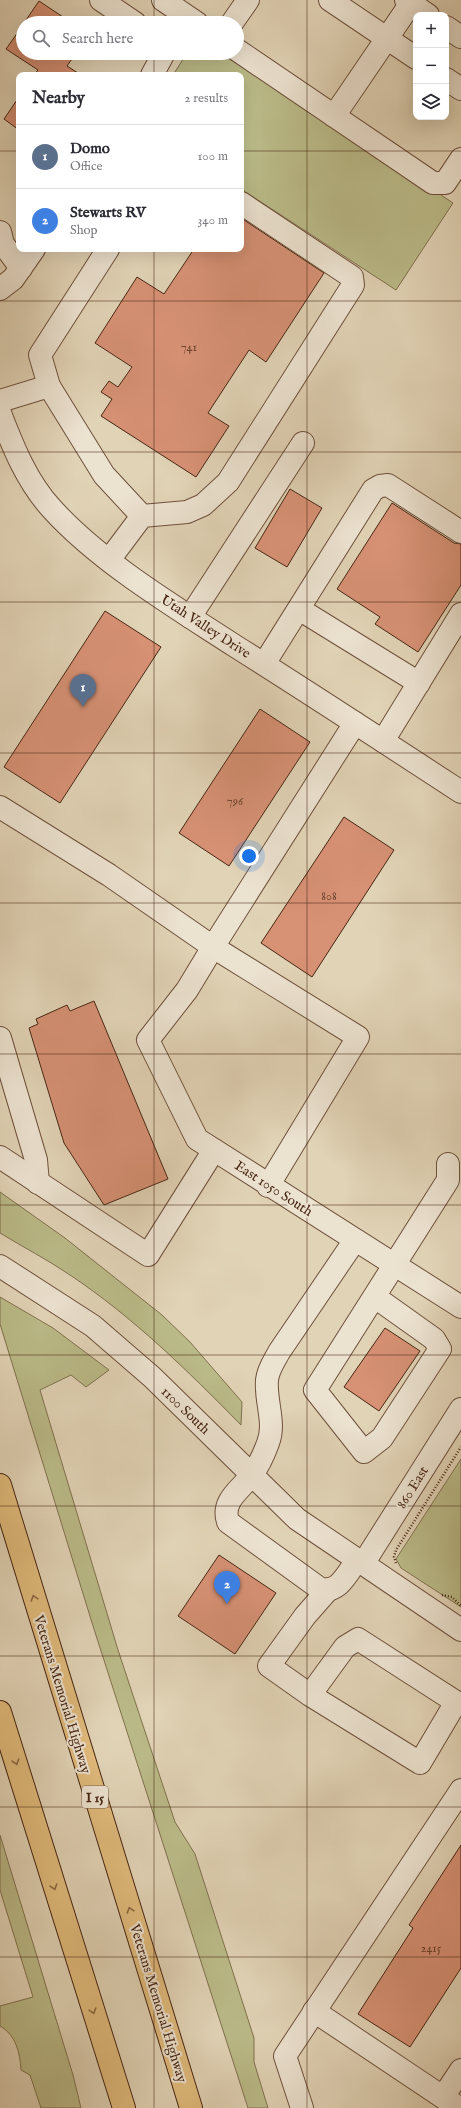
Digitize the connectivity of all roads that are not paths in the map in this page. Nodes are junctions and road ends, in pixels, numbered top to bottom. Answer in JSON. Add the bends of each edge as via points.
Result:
{"nodes":[{"id":1,"x":101,"y":0,"type":"edge"},
{"id":2,"x":163,"y":0,"type":"edge"},
{"id":3,"x":248,"y":0,"type":"edge"},
{"id":4,"x":330,"y":0,"type":"edge"},
{"id":5,"x":415,"y":6,"type":"edge"},
{"id":6,"x":125,"y":16,"type":"edge"},
{"id":7,"x":186,"y":16,"type":"edge"},
{"id":8,"x":237,"y":16,"type":"edge"},
{"id":9,"x":449,"y":29,"type":"edge"},
{"id":10,"x":461,"y":37,"type":"edge"},
{"id":11,"x":387,"y":38,"type":"junction"},
{"id":12,"x":244,"y":55,"type":"edge"},
{"id":13,"x":413,"y":56,"type":"edge"},
{"id":14,"x":160,"y":60,"type":"edge"},
{"id":15,"x":154,"y":72,"type":"edge"},
{"id":16,"x":449,"y":81,"type":"edge"},
{"id":17,"x":461,"y":89,"type":"edge"},
{"id":18,"x":334,"y":116,"type":"junction"},
{"id":19,"x":461,"y":159,"type":"edge"},
{"id":20,"x":244,"y":205,"type":"edge"},
{"id":21,"x":0,"y":232,"type":"edge"},
{"id":22,"x":32,"y":252,"type":"edge"},
{"id":23,"x":106,"y":252,"type":"edge"},
{"id":24,"x":21,"y":268,"type":"junction"},
{"id":25,"x":0,"y":289,"type":"edge"},
{"id":26,"x":49,"y":386,"type":"junction"},
{"id":27,"x":0,"y":401,"type":"edge"},
{"id":28,"x":0,"y":413,"type":"edge"},
{"id":29,"x":303,"y":443,"type":"dead end"},
{"id":30,"x":142,"y":516,"type":"junction"},
{"id":31,"x":461,"y":532,"type":"edge"},
{"id":32,"x":109,"y":560,"type":"junction"},
{"id":33,"x":299,"y":609,"type":"junction"},
{"id":34,"x":461,"y":614,"type":"edge"},
{"id":35,"x":190,"y":617,"type":"junction"},
{"id":36,"x":264,"y":664,"type":"junction"},
{"id":37,"x":419,"y":683,"type":"junction"},
{"id":38,"x":355,"y":723,"type":"junction"},
{"id":39,"x":383,"y":741,"type":"junction"},
{"id":40,"x":461,"y":792,"type":"edge"},
{"id":41,"x":0,"y":807,"type":"edge"},
{"id":42,"x":213,"y":946,"type":"junction"},
{"id":43,"x":0,"y":1038,"type":"edge"},
{"id":44,"x":214,"y":1150,"type":"junction"},
{"id":45,"x":0,"y":1157,"type":"edge"},
{"id":46,"x":448,"y":1164,"type":"dead end"},
{"id":47,"x":38,"y":1183,"type":"junction"},
{"id":48,"x":268,"y":1186,"type":"junction"},
{"id":49,"x":355,"y":1240,"type":"junction"},
{"id":50,"x":395,"y":1265,"type":"junction"},
{"id":51,"x":2,"y":1268,"type":"edge"},
{"id":52,"x":375,"y":1297,"type":"junction"},
{"id":53,"x":461,"y":1307,"type":"edge"},
{"id":54,"x":461,"y":1409,"type":"edge"},
{"id":55,"x":252,"y":1475,"type":"junction"},
{"id":56,"x":0,"y":1485,"type":"edge"},
{"id":57,"x":360,"y":1562,"type":"junction"},
{"id":58,"x":327,"y":1591,"type":"junction"},
{"id":59,"x":461,"y":1630,"type":"edge"},
{"id":60,"x":310,"y":1695,"type":"junction"},
{"id":61,"x":0,"y":1712,"type":"edge"},
{"id":62,"x":461,"y":1790,"type":"edge"},
{"id":63,"x":314,"y":2011,"type":"junction"},
{"id":64,"x":461,"y":2070,"type":"edge"},
{"id":65,"x":451,"y":2103,"type":"edge"},
{"id":66,"x":124,"y":2108,"type":"edge"},
{"id":67,"x":191,"y":2108,"type":"edge"},
{"id":68,"x":302,"y":2108,"type":"edge"}],
"edges":[{"from":1,"to":6,"type":"street"},
{"from":2,"to":7,"type":"street"},
{"from":3,"to":8,"type":"street"},
{"from":4,"to":11,"type":"street"},
{"from":5,"to":11,"type":"street"},
{"from":9,"to":10,"type":"street"},
{"from":11,"to":13,"type":"street"},
{"from":11,"to":18,"type":"street"},
{"from":12,"to":18,"type":"street"},
{"from":14,"to":15,"type":"street"},
{"from":16,"to":17,"type":"street"},
{"from":18,"to":19,"type":"street","via":[[433,183],[445,183]]},
{"from":20,"to":30,"type":"street","via":[[352,277],[353,285],[228,482],[203,505],[187,512]]},
{"from":21,"to":24,"type":"street","via":[[4,244]]},
{"from":22,"to":24,"type":"street"},
{"from":23,"to":26,"type":"street","via":[[40,355]]},
{"from":24,"to":25,"type":"street","via":[[13,279]]},
{"from":26,"to":27,"type":"street"},
{"from":26,"to":30,"type":"street","via":[[104,475]]},
{"from":28,"to":32,"type":"street","name":"Utah Valley Drive","via":[[15,451],[51,509],[76,534]]},
{"from":29,"to":35,"type":"street"},
{"from":30,"to":32,"type":"street"},
{"from":31,"to":33,"type":"street","via":[[388,485],[380,486],[373,490]]},
{"from":32,"to":35,"type":"street","name":"Utah Valley Drive"},
{"from":33,"to":36,"type":"street"},
{"from":33,"to":37,"type":"street"},
{"from":34,"to":37,"type":"street"},
{"from":35,"to":36,"type":"street","name":"Utah Valley Drive"},
{"from":36,"to":38,"type":"street","name":"Utah Valley Drive"},
{"from":37,"to":39,"type":"street"},
{"from":38,"to":39,"type":"street","name":"Utah Valley Drive"},
{"from":38,"to":42,"type":"street"},
{"from":39,"to":40,"type":"street","name":"Utah Valley Drive"},
{"from":41,"to":42,"type":"street","via":[[109,875]]},
{"from":42,"to":44,"type":"street","name":"East 1050 South","via":[[187,990],[148,1040],[197,1139]]},
{"from":42,"to":48,"type":"street","via":[[358,1037]]},
{"from":43,"to":47,"type":"street","via":[[36,1160]]},
{"from":44,"to":47,"type":"street","via":[[148,1255]]},
{"from":44,"to":48,"type":"street","name":"East 1050 South"},
{"from":45,"to":47,"type":"street"},
{"from":46,"to":50,"type":"street","via":[[448,1180]]},
{"from":48,"to":49,"type":"street","name":"East 1050 South"},
{"from":49,"to":50,"type":"street","name":"East 1050 South"},
{"from":49,"to":55,"type":"street","via":[[271,1367],[267,1380],[271,1430],[268,1443]]},
{"from":50,"to":52,"type":"street"},
{"from":50,"to":53,"type":"street","name":"East 1050 South"},
{"from":51,"to":55,"type":"street","name":"1100 South","via":[[93,1326],[152,1377]]},
{"from":52,"to":52,"type":"street","via":[[315,1390],[364,1452],[382,1438],[440,1349],[434,1338]]},
{"from":54,"to":57,"type":"street","name":"860 East"},
{"from":55,"to":57,"type":"street","name":"1100 South","via":[[297,1519]]},
{"from":55,"to":58,"type":"street","via":[[230,1498],[226,1511],[228,1522],[319,1588]]},
{"from":67,"to":56,"type":"highway","name":"Veterans Memorial Highway","number":"I 15","one_way":true},
{"from":57,"to":58,"type":"street","name":"860 East","via":[[336,1588]]},
{"from":57,"to":59,"type":"street","name":"1100 South"},
{"from":58,"to":60,"type":"street","name":"860 East","via":[[305,1616],[269,1666]]},
{"from":60,"to":60,"type":"street","via":[[420,1763],[456,1702],[358,1639],[345,1647]]},
{"from":61,"to":66,"type":"highway","one_way":true},
{"from":62,"to":63,"type":"street"},
{"from":63,"to":65,"type":"street"},
{"from":63,"to":68,"type":"street","via":[[285,2056]]},
{"from":64,"to":65,"type":"street"}]}
